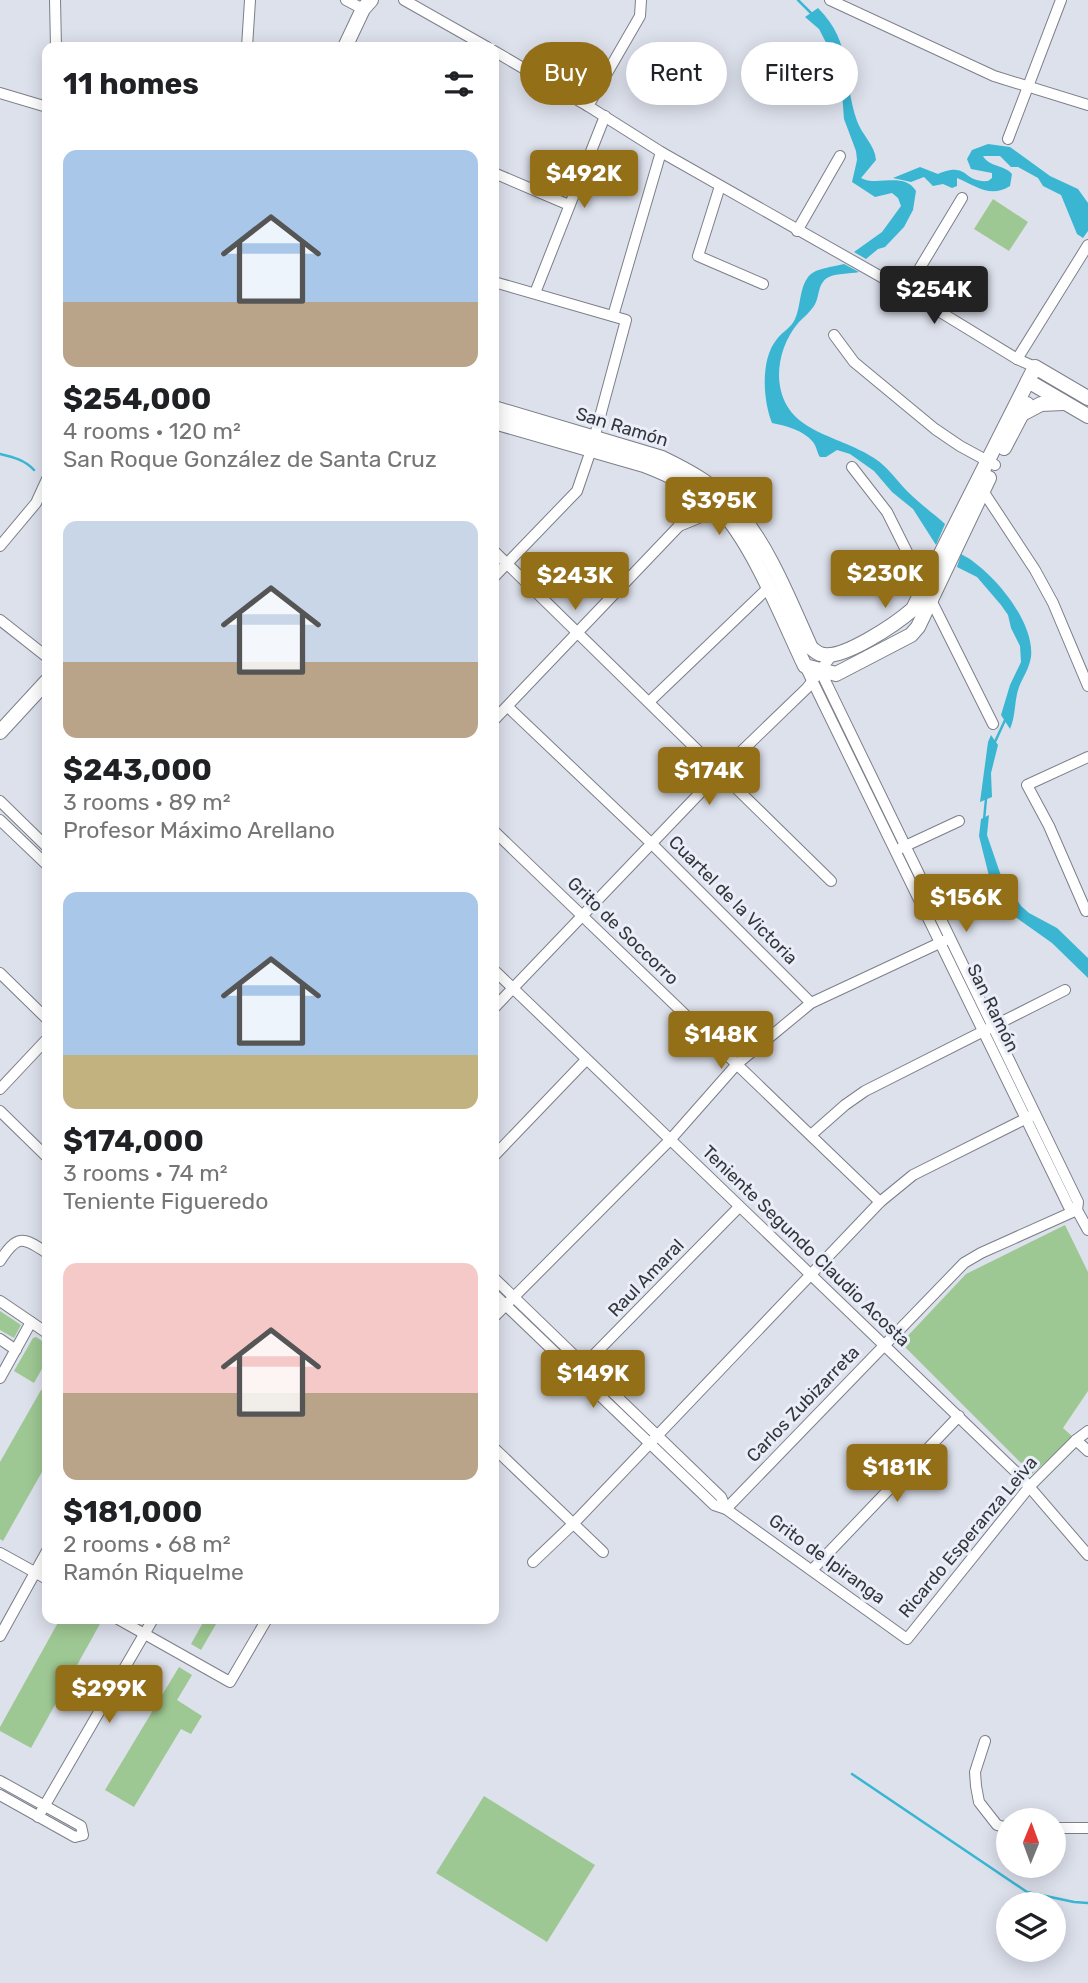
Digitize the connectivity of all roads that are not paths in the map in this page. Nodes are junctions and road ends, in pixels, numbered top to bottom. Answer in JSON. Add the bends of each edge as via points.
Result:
{"nodes":[{"id":1,"x":55,"y":0,"type":"edge"},
{"id":2,"x":250,"y":0,"type":"edge"},
{"id":3,"x":346,"y":0,"type":"edge"},
{"id":4,"x":404,"y":0,"type":"edge"},
{"id":5,"x":641,"y":0,"type":"edge"},
{"id":6,"x":830,"y":0,"type":"edge"},
{"id":7,"x":1061,"y":0,"type":"edge"},
{"id":8,"x":367,"y":4,"type":"edge"},
{"id":9,"x":56,"y":42,"type":"edge"},
{"id":10,"x":247,"y":42,"type":"edge"},
{"id":11,"x":348,"y":42,"type":"edge"},
{"id":12,"x":477,"y":42,"type":"edge"},
{"id":13,"x":499,"y":54,"type":"edge"},
{"id":14,"x":1026,"y":88,"type":"junction"},
{"id":15,"x":0,"y":93,"type":"edge"},
{"id":16,"x":1088,"y":105,"type":"edge"},
{"id":17,"x":42,"y":106,"type":"edge"},
{"id":18,"x":588,"y":106,"type":"junction"},
{"id":19,"x":604,"y":116,"type":"junction"},
{"id":20,"x":1008,"y":139,"type":"dead end"},
{"id":21,"x":661,"y":152,"type":"junction"},
{"id":22,"x":840,"y":156,"type":"dead end"},
{"id":23,"x":499,"y":175,"type":"edge"},
{"id":24,"x":720,"y":186,"type":"junction"},
{"id":25,"x":962,"y":198,"type":"dead end"},
{"id":26,"x":569,"y":205,"type":"junction"},
{"id":27,"x":797,"y":231,"type":"junction"},
{"id":28,"x":1087,"y":247,"type":"edge"},
{"id":29,"x":499,"y":283,"type":"edge"},
{"id":30,"x":763,"y":284,"type":"dead end"},
{"id":31,"x":906,"y":290,"type":"junction"},
{"id":32,"x":535,"y":293,"type":"junction"},
{"id":33,"x":613,"y":316,"type":"junction"},
{"id":34,"x":834,"y":335,"type":"dead end"},
{"id":35,"x":1017,"y":359,"type":"junction"},
{"id":36,"x":1039,"y":369,"type":"junction"},
{"id":37,"x":1032,"y":383,"type":"junction"},
{"id":38,"x":1088,"y":398,"type":"edge"},
{"id":39,"x":1066,"y":403,"type":"junction"},
{"id":40,"x":499,"y":410,"type":"edge"},
{"id":41,"x":1022,"y":414,"type":"junction"},
{"id":42,"x":1088,"y":416,"type":"edge"},
{"id":43,"x":499,"y":423,"type":"edge"},
{"id":44,"x":592,"y":444,"type":"junction"},
{"id":45,"x":991,"y":463,"type":"junction"},
{"id":46,"x":852,"y":467,"type":"dead end"},
{"id":47,"x":685,"y":484,"type":"junction"},
{"id":48,"x":979,"y":488,"type":"junction"},
{"id":49,"x":42,"y":490,"type":"edge"},
{"id":50,"x":719,"y":510,"type":"junction"},
{"id":51,"x":679,"y":526,"type":"junction"},
{"id":52,"x":0,"y":546,"type":"edge"},
{"id":53,"x":499,"y":556,"type":"edge"},
{"id":54,"x":507,"y":563,"type":"junction"},
{"id":55,"x":499,"y":572,"type":"edge"},
{"id":56,"x":768,"y":588,"type":"junction"},
{"id":57,"x":929,"y":593,"type":"junction"},
{"id":58,"x":0,"y":620,"type":"edge"},
{"id":59,"x":578,"y":633,"type":"junction"},
{"id":60,"x":811,"y":648,"type":"junction"},
{"id":61,"x":42,"y":653,"type":"edge"},
{"id":62,"x":832,"y":655,"type":"junction"},
{"id":63,"x":817,"y":678,"type":"junction"},
{"id":64,"x":42,"y":686,"type":"edge"},
{"id":65,"x":1088,"y":686,"type":"edge"},
{"id":66,"x":649,"y":702,"type":"junction"},
{"id":67,"x":508,"y":707,"type":"junction"},
{"id":68,"x":499,"y":715,"type":"edge"},
{"id":69,"x":993,"y":724,"type":"dead end"},
{"id":70,"x":0,"y":732,"type":"edge"},
{"id":71,"x":1088,"y":757,"type":"edge"},
{"id":72,"x":720,"y":772,"type":"junction"},
{"id":73,"x":0,"y":801,"type":"edge"},
{"id":74,"x":0,"y":820,"type":"edge"},
{"id":75,"x":959,"y":821,"type":"dead end"},
{"id":76,"x":499,"y":836,"type":"edge"},
{"id":77,"x":42,"y":842,"type":"edge"},
{"id":78,"x":651,"y":843,"type":"junction"},
{"id":79,"x":901,"y":849,"type":"junction"},
{"id":80,"x":42,"y":860,"type":"edge"},
{"id":81,"x":831,"y":881,"type":"dead end"},
{"id":82,"x":1086,"y":911,"type":"edge"},
{"id":83,"x":582,"y":916,"type":"junction"},
{"id":84,"x":945,"y":940,"type":"junction"},
{"id":85,"x":0,"y":973,"type":"edge"},
{"id":86,"x":499,"y":975,"type":"edge"},
{"id":87,"x":512,"y":988,"type":"junction"},
{"id":88,"x":1065,"y":990,"type":"dead end"},
{"id":89,"x":499,"y":1002,"type":"edge"},
{"id":90,"x":811,"y":1003,"type":"junction"},
{"id":91,"x":42,"y":1014,"type":"edge"},
{"id":92,"x":988,"y":1030,"type":"junction"},
{"id":93,"x":42,"y":1044,"type":"edge"},
{"id":94,"x":586,"y":1059,"type":"junction"},
{"id":95,"x":737,"y":1065,"type":"junction"},
{"id":96,"x":0,"y":1088,"type":"edge"},
{"id":97,"x":0,"y":1111,"type":"edge"},
{"id":98,"x":1030,"y":1117,"type":"junction"},
{"id":99,"x":811,"y":1135,"type":"junction"},
{"id":100,"x":670,"y":1140,"type":"junction"},
{"id":101,"x":499,"y":1151,"type":"edge"},
{"id":102,"x":42,"y":1152,"type":"edge"},
{"id":103,"x":880,"y":1202,"type":"junction"},
{"id":104,"x":739,"y":1207,"type":"junction"},
{"id":105,"x":1077,"y":1210,"type":"junction"},
{"id":106,"x":1088,"y":1230,"type":"edge"},
{"id":107,"x":42,"y":1249,"type":"edge"},
{"id":108,"x":0,"y":1261,"type":"edge"},
{"id":109,"x":812,"y":1275,"type":"junction"},
{"id":110,"x":499,"y":1286,"type":"edge"},
{"id":111,"x":499,"y":1296,"type":"edge"},
{"id":112,"x":0,"y":1301,"type":"edge"},
{"id":113,"x":509,"y":1301,"type":"junction"},
{"id":114,"x":499,"y":1312,"type":"edge"},
{"id":115,"x":30,"y":1322,"type":"junction"},
{"id":116,"x":42,"y":1329,"type":"edge"},
{"id":117,"x":0,"y":1339,"type":"edge"},
{"id":118,"x":884,"y":1345,"type":"junction"},
{"id":119,"x":16,"y":1350,"type":"junction"},
{"id":120,"x":580,"y":1369,"type":"junction"},
{"id":121,"x":0,"y":1378,"type":"edge"},
{"id":122,"x":959,"y":1416,"type":"junction"},
{"id":123,"x":1088,"y":1431,"type":"edge"},
{"id":124,"x":653,"y":1439,"type":"junction"},
{"id":125,"x":1076,"y":1440,"type":"junction"},
{"id":126,"x":1088,"y":1451,"type":"edge"},
{"id":127,"x":499,"y":1453,"type":"edge"},
{"id":128,"x":1030,"y":1486,"type":"junction"},
{"id":129,"x":726,"y":1508,"type":"junction"},
{"id":130,"x":573,"y":1524,"type":"junction"},
{"id":131,"x":603,"y":1552,"type":"dead end"},
{"id":132,"x":0,"y":1553,"type":"edge"},
{"id":133,"x":1088,"y":1555,"type":"edge"},
{"id":134,"x":42,"y":1560,"type":"edge"},
{"id":135,"x":533,"y":1562,"type":"dead end"},
{"id":136,"x":812,"y":1570,"type":"junction"},
{"id":137,"x":35,"y":1573,"type":"junction"},
{"id":138,"x":42,"y":1576,"type":"edge"},
{"id":139,"x":126,"y":1624,"type":"edge"},
{"id":140,"x":150,"y":1624,"type":"edge"},
{"id":141,"x":264,"y":1624,"type":"edge"},
{"id":142,"x":145,"y":1634,"type":"junction"},
{"id":143,"x":0,"y":1636,"type":"edge"},
{"id":144,"x":907,"y":1639,"type":"joint"},
{"id":145,"x":985,"y":1741,"type":"dead end"},
{"id":146,"x":0,"y":1780,"type":"edge"},
{"id":147,"x":0,"y":1795,"type":"edge"},
{"id":148,"x":44,"y":1805,"type":"junction"},
{"id":149,"x":38,"y":1816,"type":"junction"},
{"id":150,"x":996,"y":1824,"type":"edge"},
{"id":151,"x":1066,"y":1828,"type":"edge"},
{"id":152,"x":1088,"y":1828,"type":"edge"}],
"edges":[{"from":1,"to":9,"type":"street"},
{"from":2,"to":10,"type":"street"},
{"from":3,"to":8,"type":"street"},
{"from":4,"to":12,"type":"street"},
{"from":5,"to":18,"type":"street","via":[[640,16]]},
{"from":6,"to":14,"type":"street"},
{"from":7,"to":14,"type":"street"},
{"from":8,"to":11,"type":"street"},
{"from":13,"to":18,"type":"street"},
{"from":14,"to":16,"type":"street"},
{"from":14,"to":20,"type":"street"},
{"from":15,"to":17,"type":"street"},
{"from":18,"to":19,"type":"street"},
{"from":19,"to":21,"type":"street"},
{"from":19,"to":26,"type":"street"},
{"from":21,"to":24,"type":"street"},
{"from":21,"to":33,"type":"street"},
{"from":22,"to":27,"type":"street"},
{"from":23,"to":26,"type":"street"},
{"from":24,"to":27,"type":"street"},
{"from":24,"to":30,"type":"street","via":[[698,256]]},
{"from":25,"to":31,"type":"street"},
{"from":26,"to":32,"type":"street"},
{"from":27,"to":31,"type":"street"},
{"from":28,"to":35,"type":"street"},
{"from":29,"to":32,"type":"street"},
{"from":31,"to":35,"type":"street"},
{"from":32,"to":33,"type":"street"},
{"from":33,"to":44,"type":"street","via":[[626,320]]},
{"from":34,"to":45,"type":"street","via":[[854,362],[935,429]]},
{"from":35,"to":36,"type":"street"},
{"from":35,"to":37,"type":"street"},
{"from":36,"to":37,"type":"street"},
{"from":36,"to":38,"type":"street"},
{"from":37,"to":39,"type":"street"},
{"from":37,"to":41,"type":"street"},
{"from":37,"to":45,"type":"street"},
{"from":39,"to":41,"type":"street","via":[[1041,404]]},
{"from":39,"to":42,"type":"street"},
{"from":40,"to":44,"type":"street","name":"San Ramón"},
{"from":41,"to":45,"type":"street"},
{"from":43,"to":44,"type":"street","name":"San Ramón"},
{"from":44,"to":47,"type":"street","name":"San Ramón"},
{"from":44,"to":54,"type":"street","via":[[577,491]]},
{"from":44,"to":60,"type":"street","name":"San Ramón","via":[[662,458],[712,486],[737,509],[763,550]]},
{"from":45,"to":48,"type":"street"},
{"from":46,"to":57,"type":"street","via":[[887,512]]},
{"from":47,"to":50,"type":"street","name":"San Ramón"},
{"from":47,"to":51,"type":"street"},
{"from":48,"to":57,"type":"street"},
{"from":48,"to":65,"type":"street","via":[[1035,570]]},
{"from":49,"to":52,"type":"street"},
{"from":50,"to":51,"type":"street"},
{"from":50,"to":56,"type":"street","name":"San Ramón"},
{"from":51,"to":59,"type":"street"},
{"from":53,"to":54,"type":"street"},
{"from":54,"to":55,"type":"street"},
{"from":54,"to":59,"type":"street"},
{"from":56,"to":63,"type":"street","name":"San Ramón"},
{"from":56,"to":66,"type":"street"},
{"from":57,"to":62,"type":"street","via":[[898,623]]},
{"from":57,"to":63,"type":"street","via":[[911,635]]},
{"from":57,"to":69,"type":"street"},
{"from":58,"to":61,"type":"street"},
{"from":59,"to":66,"type":"street"},
{"from":59,"to":67,"type":"street"},
{"from":60,"to":62,"type":"street"},
{"from":60,"to":63,"type":"street","name":"San Ramón"},
{"from":62,"to":63,"type":"street"},
{"from":63,"to":72,"type":"street"},
{"from":63,"to":79,"type":"street","name":"San Ramón"},
{"from":64,"to":70,"type":"street"},
{"from":66,"to":72,"type":"street"},
{"from":67,"to":68,"type":"street"},
{"from":67,"to":78,"type":"street","name":"Cuartel de la Victoria"},
{"from":71,"to":82,"type":"street","via":[[1027,785]]},
{"from":72,"to":78,"type":"street"},
{"from":72,"to":81,"type":"street"},
{"from":73,"to":77,"type":"street"},
{"from":74,"to":80,"type":"street"},
{"from":75,"to":79,"type":"street"},
{"from":76,"to":83,"type":"street","name":"Grito de Soccorro"},
{"from":78,"to":83,"type":"street"},
{"from":78,"to":90,"type":"street","name":"Cuartel de la Victoria"},
{"from":79,"to":84,"type":"street","name":"San Ramón"},
{"from":83,"to":87,"type":"street"},
{"from":83,"to":95,"type":"street","name":"Grito de Soccorro"},
{"from":84,"to":90,"type":"street"},
{"from":84,"to":92,"type":"street","name":"San Ramón"},
{"from":85,"to":91,"type":"street"},
{"from":86,"to":87,"type":"street","name":"Teniente Segundo Claudio Acosta"},
{"from":87,"to":89,"type":"street"},
{"from":87,"to":94,"type":"street","name":"Teniente Segundo Claudio Acosta"},
{"from":88,"to":92,"type":"street"},
{"from":90,"to":95,"type":"street"},
{"from":92,"to":98,"type":"street","name":"San Ramón"},
{"from":92,"to":99,"type":"street","via":[[865,1091]]},
{"from":93,"to":96,"type":"street"},
{"from":94,"to":100,"type":"street","name":"Teniente Segundo Claudio Acosta"},
{"from":94,"to":101,"type":"street"},
{"from":95,"to":99,"type":"street","name":"Grito de Soccorro"},
{"from":95,"to":100,"type":"street"},
{"from":97,"to":102,"type":"street"},
{"from":98,"to":103,"type":"street","via":[[913,1175]]},
{"from":98,"to":105,"type":"street","name":"San Ramón","via":[[1078,1202]]},
{"from":99,"to":103,"type":"street","name":"Grito de Soccorro"},
{"from":100,"to":104,"type":"street","name":"Teniente Segundo Claudio Acosta"},
{"from":100,"to":113,"type":"street"},
{"from":103,"to":109,"type":"street"},
{"from":104,"to":109,"type":"street","name":"Teniente Segundo Claudio Acosta"},
{"from":104,"to":120,"type":"street","name":"Raul Amaral"},
{"from":105,"to":106,"type":"street","name":"San Ramón"},
{"from":105,"to":118,"type":"street","name":"Carlos Zubizarreta","via":[[964,1263]]},
{"from":107,"to":108,"type":"street","via":[[19,1240]]},
{"from":109,"to":118,"type":"street","name":"Teniente Segundo Claudio Acosta"},
{"from":109,"to":124,"type":"street"},
{"from":110,"to":113,"type":"street","name":"Grito de Ipiranga"},
{"from":111,"to":113,"type":"street","name":"Grito de Ipiranga"},
{"from":112,"to":115,"type":"street"},
{"from":113,"to":114,"type":"street"},
{"from":113,"to":120,"type":"street","name":"Grito de Ipiranga"},
{"from":115,"to":116,"type":"street"},
{"from":115,"to":119,"type":"street"},
{"from":117,"to":119,"type":"street"},
{"from":118,"to":122,"type":"street","name":"Teniente Segundo Claudio Acosta"},
{"from":118,"to":129,"type":"street","name":"Carlos Zubizarreta"},
{"from":119,"to":121,"type":"street"},
{"from":120,"to":124,"type":"street","name":"Grito de Ipiranga"},
{"from":122,"to":128,"type":"street","name":"Teniente Segundo Claudio Acosta"},
{"from":122,"to":136,"type":"street"},
{"from":123,"to":125,"type":"street","name":"Ricardo Esperanza Leiva"},
{"from":124,"to":129,"type":"street","name":"Grito de Ipiranga","via":[[713,1505]]},
{"from":124,"to":130,"type":"street"},
{"from":125,"to":126,"type":"street"},
{"from":125,"to":128,"type":"street","name":"Ricardo Esperanza Leiva"},
{"from":127,"to":130,"type":"street"},
{"from":128,"to":133,"type":"street","name":"Teniente Segundo Claudio Acosta"},
{"from":128,"to":144,"type":"street","name":"Ricardo Esperanza Leiva"},
{"from":129,"to":136,"type":"street","name":"Grito de Ipiranga"},
{"from":130,"to":131,"type":"street"},
{"from":130,"to":135,"type":"street"},
{"from":132,"to":137,"type":"street"},
{"from":134,"to":137,"type":"street"},
{"from":136,"to":144,"type":"street","name":"Grito de Ipiranga"},
{"from":137,"to":138,"type":"street"},
{"from":137,"to":143,"type":"street"},
{"from":139,"to":142,"type":"street"},
{"from":140,"to":142,"type":"street"},
{"from":141,"to":142,"type":"street","via":[[230,1682]]},
{"from":142,"to":148,"type":"street"},
{"from":145,"to":150,"type":"street","via":[[975,1772],[979,1802]]},
{"from":146,"to":148,"type":"street"},
{"from":147,"to":149,"type":"street"},
{"from":148,"to":149,"type":"street"},
{"from":148,"to":149,"type":"street","via":[[81,1826],[83,1835],[75,1837]]},
{"from":151,"to":152,"type":"street"}]}
